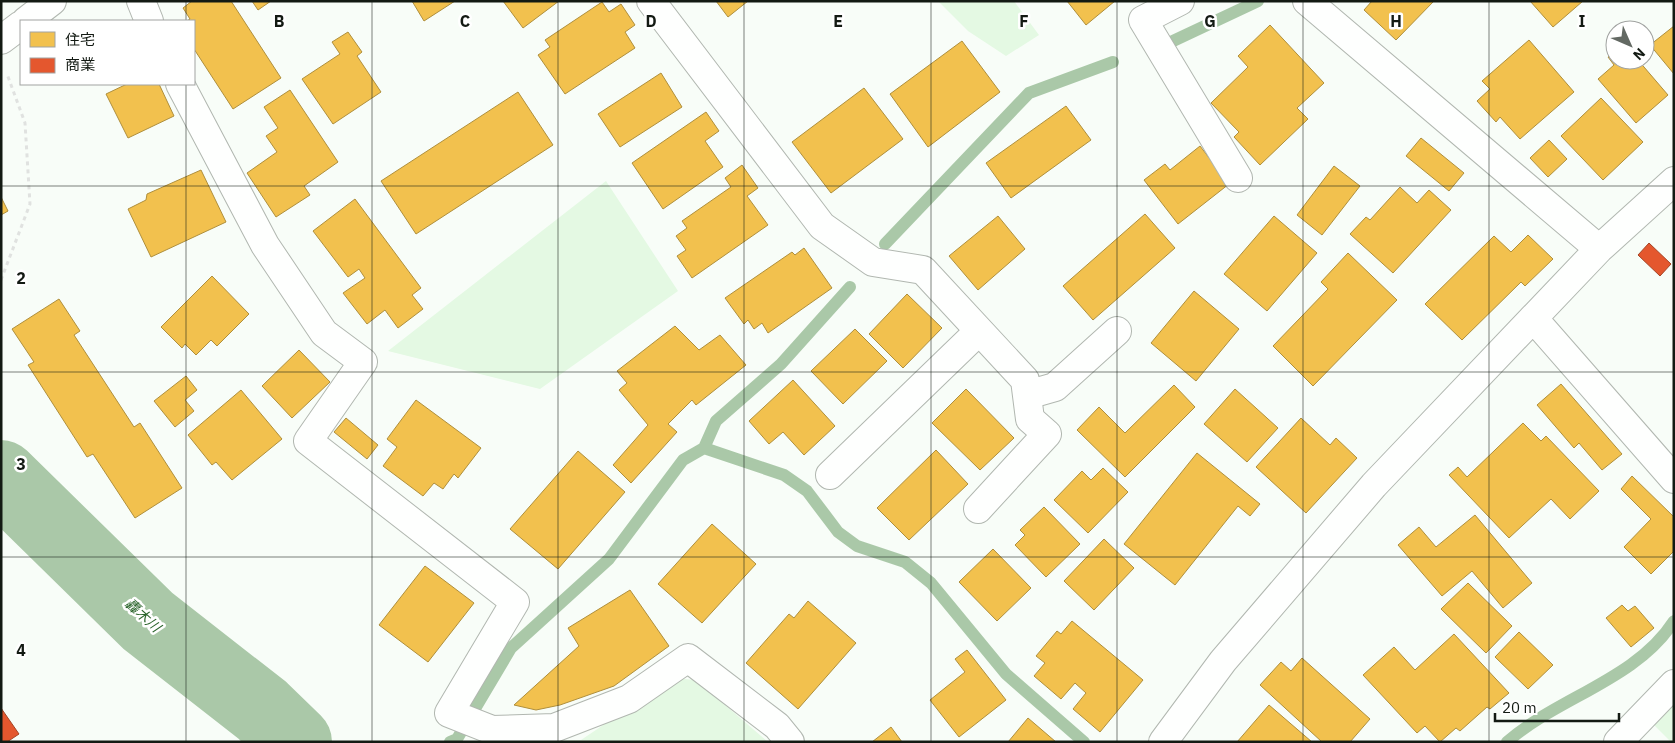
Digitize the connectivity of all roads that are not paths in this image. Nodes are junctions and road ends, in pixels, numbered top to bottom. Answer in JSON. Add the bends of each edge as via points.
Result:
{"nodes":[{"id":1,"x":52,"y":1,"type":"edge"},
{"id":2,"x":142,"y":1,"type":"edge"},
{"id":3,"x":651,"y":1,"type":"edge"},
{"id":4,"x":1180,"y":1,"type":"edge"},
{"id":5,"x":1307,"y":1,"type":"edge"},
{"id":6,"x":27,"y":20,"type":"edge"},
{"id":7,"x":149,"y":20,"type":"edge"},
{"id":8,"x":20,"y":27,"type":"edge"},
{"id":9,"x":3,"y":53,"type":"edge"},
{"id":10,"x":181,"y":85,"type":"edge"},
{"id":11,"x":1238,"y":178,"type":"dead end"},
{"id":12,"x":1674,"y":181,"type":"edge"},
{"id":13,"x":1599,"y":249,"type":"junction"},
{"id":14,"x":1533,"y":318,"type":"junction"},
{"id":15,"x":980,"y":331,"type":"junction"},
{"id":16,"x":1117,"y":331,"type":"dead end"},
{"id":17,"x":1027,"y":395,"type":"junction"},
{"id":18,"x":830,"y":475,"type":"dead end"},
{"id":19,"x":1674,"y":479,"type":"edge"},
{"id":20,"x":978,"y":510,"type":"dead end"},
{"id":21,"x":1674,"y":684,"type":"edge"},
{"id":22,"x":790,"y":742,"type":"edge"},
{"id":23,"x":1163,"y":742,"type":"edge"},
{"id":24,"x":1618,"y":742,"type":"edge"}],
"edges":[{"from":1,"to":6,"type":"street"},
{"from":2,"to":7,"type":"street"},
{"from":3,"to":15,"type":"street","via":[[822,226],[872,262],[923,270]]},
{"from":4,"to":11,"type":"street","via":[[1143,20]]},
{"from":5,"to":13,"type":"street"},
{"from":8,"to":9,"type":"street"},
{"from":10,"to":22,"type":"street","via":[[265,245],[324,333],[363,362],[308,441],[515,602],[449,713],[492,730],[554,728],[629,699],[688,658],[777,726]]},
{"from":12,"to":13,"type":"street"},
{"from":13,"to":14,"type":"street"},
{"from":14,"to":19,"type":"street"},
{"from":14,"to":23,"type":"street","via":[[1374,485],[1223,661]]},
{"from":15,"to":17,"type":"street","via":[[1025,380]]},
{"from":15,"to":18,"type":"street"},
{"from":16,"to":17,"type":"street","via":[[1055,387]]},
{"from":17,"to":20,"type":"street","via":[[1030,419],[1047,434]]},
{"from":21,"to":24,"type":"street"}]}
